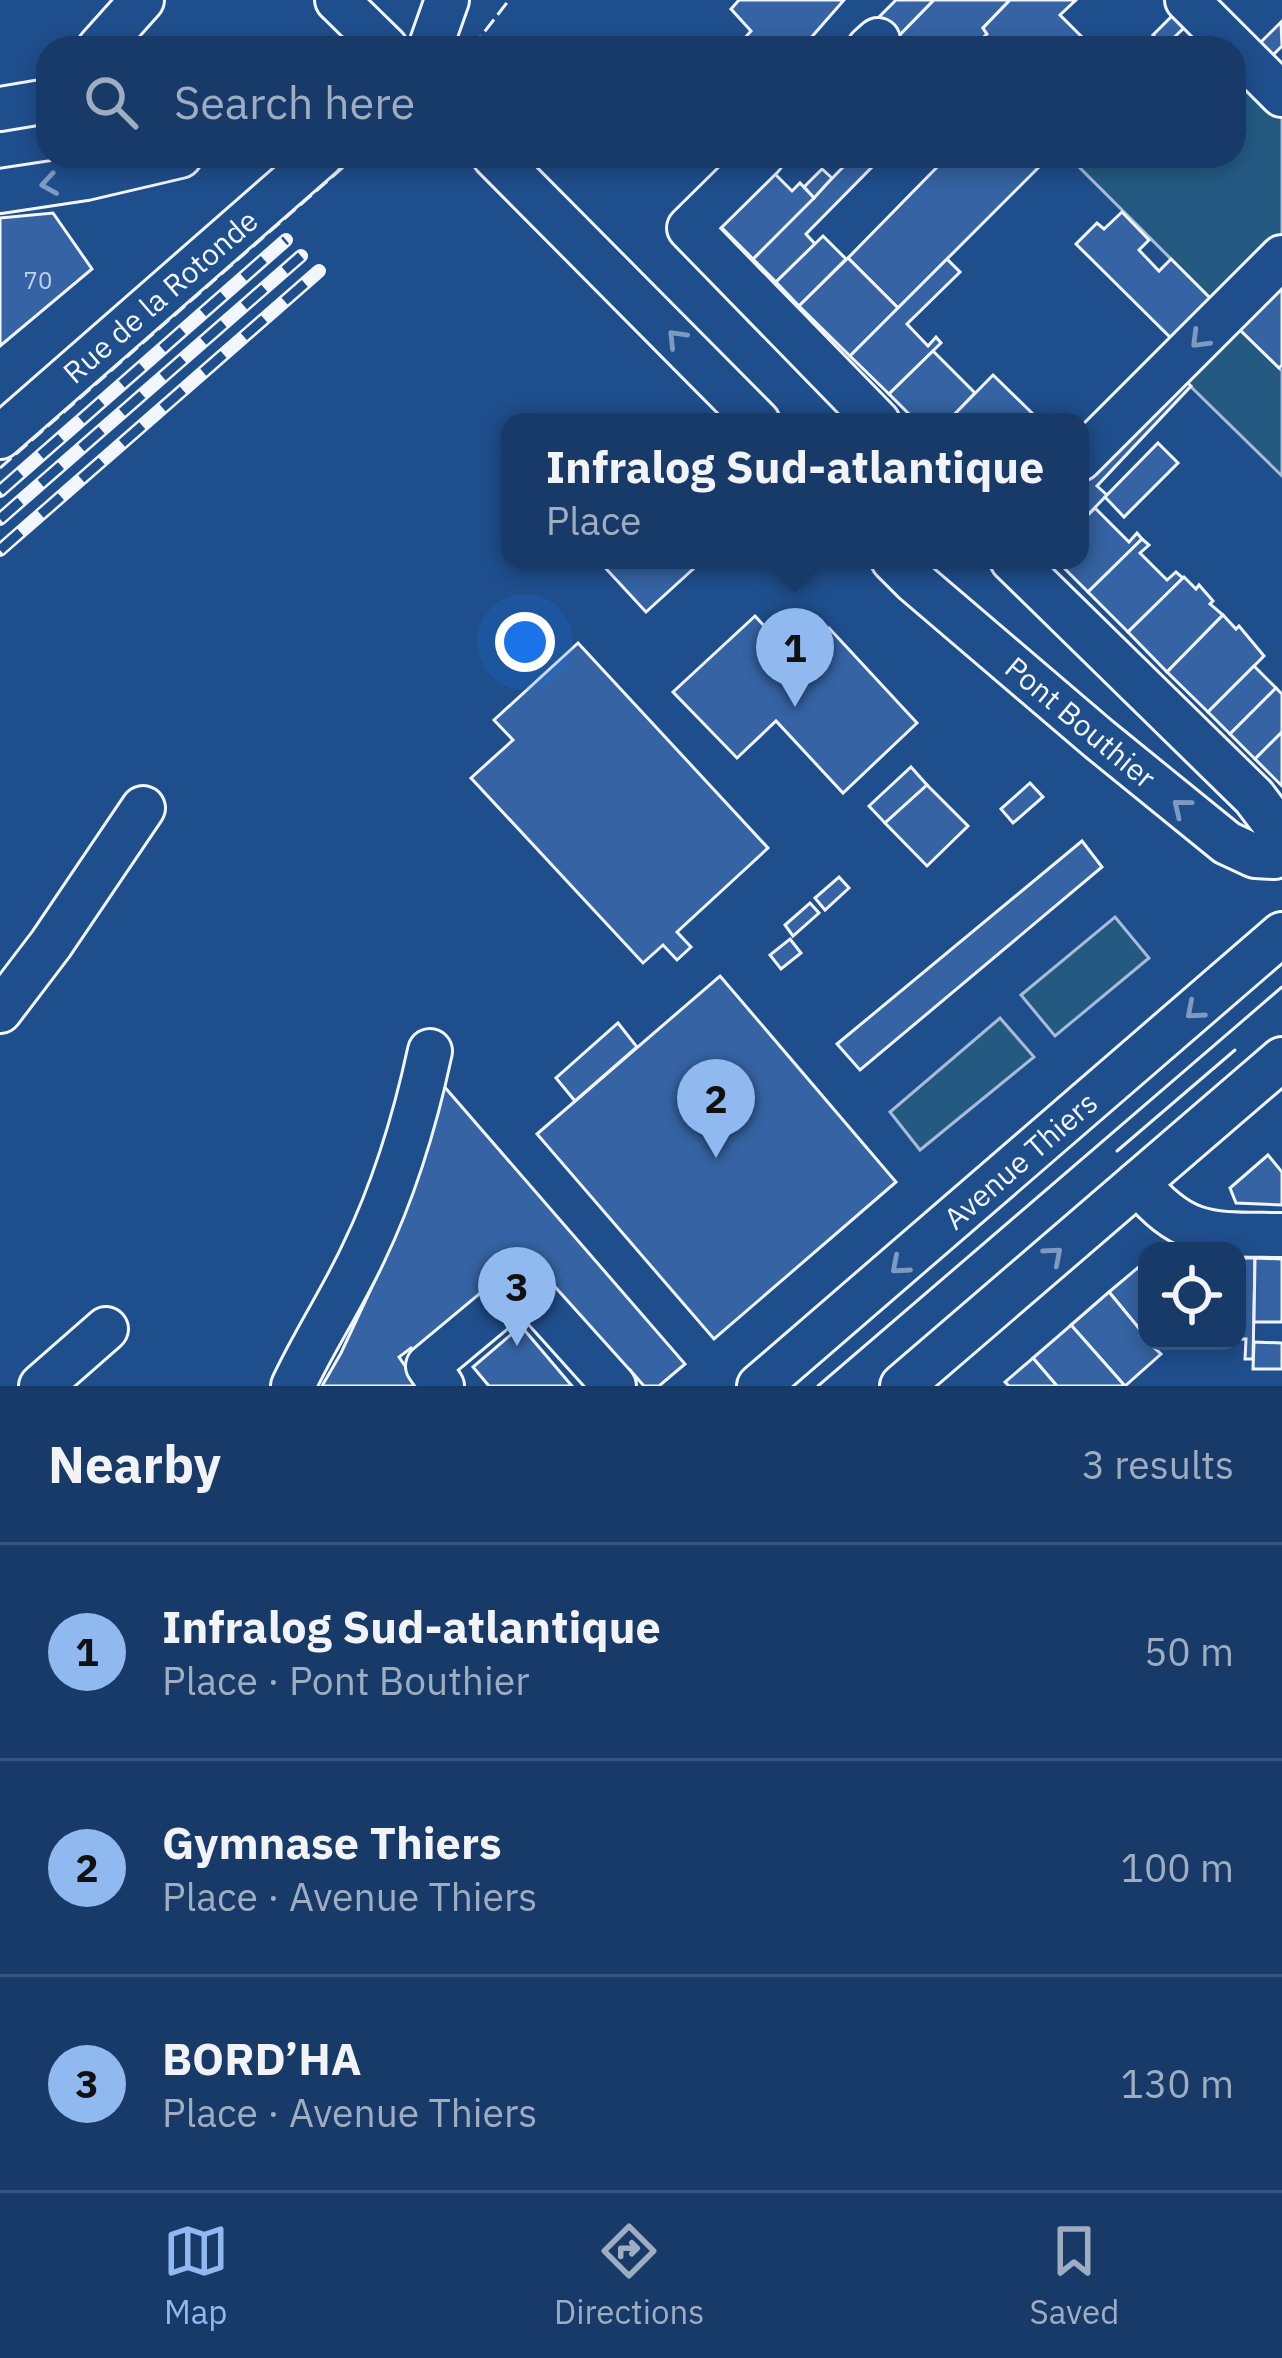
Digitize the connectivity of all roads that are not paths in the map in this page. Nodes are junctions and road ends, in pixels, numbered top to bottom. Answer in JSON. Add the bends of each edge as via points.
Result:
{"nodes":[{"id":1,"x":142,"y":0,"type":"edge"},
{"id":2,"x":337,"y":0,"type":"edge"},
{"id":3,"x":447,"y":0,"type":"edge"},
{"id":4,"x":1187,"y":0,"type":"edge"},
{"id":5,"x":110,"y":36,"type":"edge"},
{"id":6,"x":374,"y":36,"type":"edge"},
{"id":7,"x":434,"y":36,"type":"edge"},
{"id":8,"x":1223,"y":36,"type":"edge"},
{"id":9,"x":1246,"y":59,"type":"edge"},
{"id":10,"x":1282,"y":95,"type":"edge"},
{"id":11,"x":36,"y":103,"type":"edge"},
{"id":12,"x":0,"y":109,"type":"edge"},
{"id":13,"x":129,"y":168,"type":"edge"},
{"id":14,"x":307,"y":168,"type":"edge"},
{"id":15,"x":506,"y":168,"type":"edge"},
{"id":16,"x":749,"y":168,"type":"edge"},
{"id":17,"x":0,"y":191,"type":"edge"},
{"id":18,"x":1282,"y":257,"type":"edge"},
{"id":19,"x":749,"y":413,"type":"edge"},
{"id":20,"x":869,"y":413,"type":"edge"},
{"id":21,"x":0,"y":437,"type":"edge"},
{"id":22,"x":1089,"y":450,"type":"edge"},
{"id":23,"x":1021,"y":569,"type":"edge"},
{"id":24,"x":903,"y":571,"type":"edge"},
{"id":25,"x":143,"y":808,"type":"dead end"},
{"id":26,"x":1282,"y":834,"type":"edge"},
{"id":27,"x":1282,"y":852,"type":"edge"},
{"id":28,"x":1282,"y":934,"type":"edge"},
{"id":29,"x":0,"y":1011,"type":"edge"},
{"id":30,"x":430,"y":1052,"type":"dead end"},
{"id":31,"x":1282,"y":1059,"type":"edge"},
{"id":32,"x":1138,"y":1183,"type":"junction"},
{"id":33,"x":1282,"y":1235,"type":"edge"},
{"id":34,"x":106,"y":1329,"type":"dead end"},
{"id":35,"x":41,"y":1386,"type":"edge"},
{"id":36,"x":293,"y":1386,"type":"edge"},
{"id":37,"x":442,"y":1386,"type":"edge"},
{"id":38,"x":614,"y":1386,"type":"edge"},
{"id":39,"x":759,"y":1386,"type":"edge"},
{"id":40,"x":902,"y":1386,"type":"edge"}],
"edges":[{"from":1,"to":5,"type":"street"},
{"from":2,"to":6,"type":"street"},
{"from":3,"to":7,"type":"street"},
{"from":4,"to":8,"type":"street"},
{"from":9,"to":10,"type":"street"},
{"from":11,"to":12,"type":"street"},
{"from":13,"to":17,"type":"street","one_way":true},
{"from":14,"to":21,"type":"street","name":"Rue de la Rotonde"},
{"from":19,"to":15,"type":"street","one_way":true},
{"from":16,"to":20,"type":"street","via":[[689,228]]},
{"from":18,"to":22,"type":"street","one_way":true},
{"from":23,"to":26,"type":"street"},
{"from":27,"to":24,"type":"street","name":"Pont Bouthier","one_way":true,"via":[[1255,856],[1227,843]]},
{"from":25,"to":29,"type":"street"},
{"from":28,"to":39,"type":"street","name":"Avenue Thiers","one_way":true},
{"from":30,"to":36,"type":"street","via":[[390,1190]]},
{"from":31,"to":32,"type":"street"},
{"from":32,"to":33,"type":"street","via":[[1197,1230]]},
{"from":40,"to":32,"type":"street","one_way":true},
{"from":34,"to":35,"type":"street"},
{"from":37,"to":38,"type":"street","via":[[428,1366],[524,1286]]}]}
